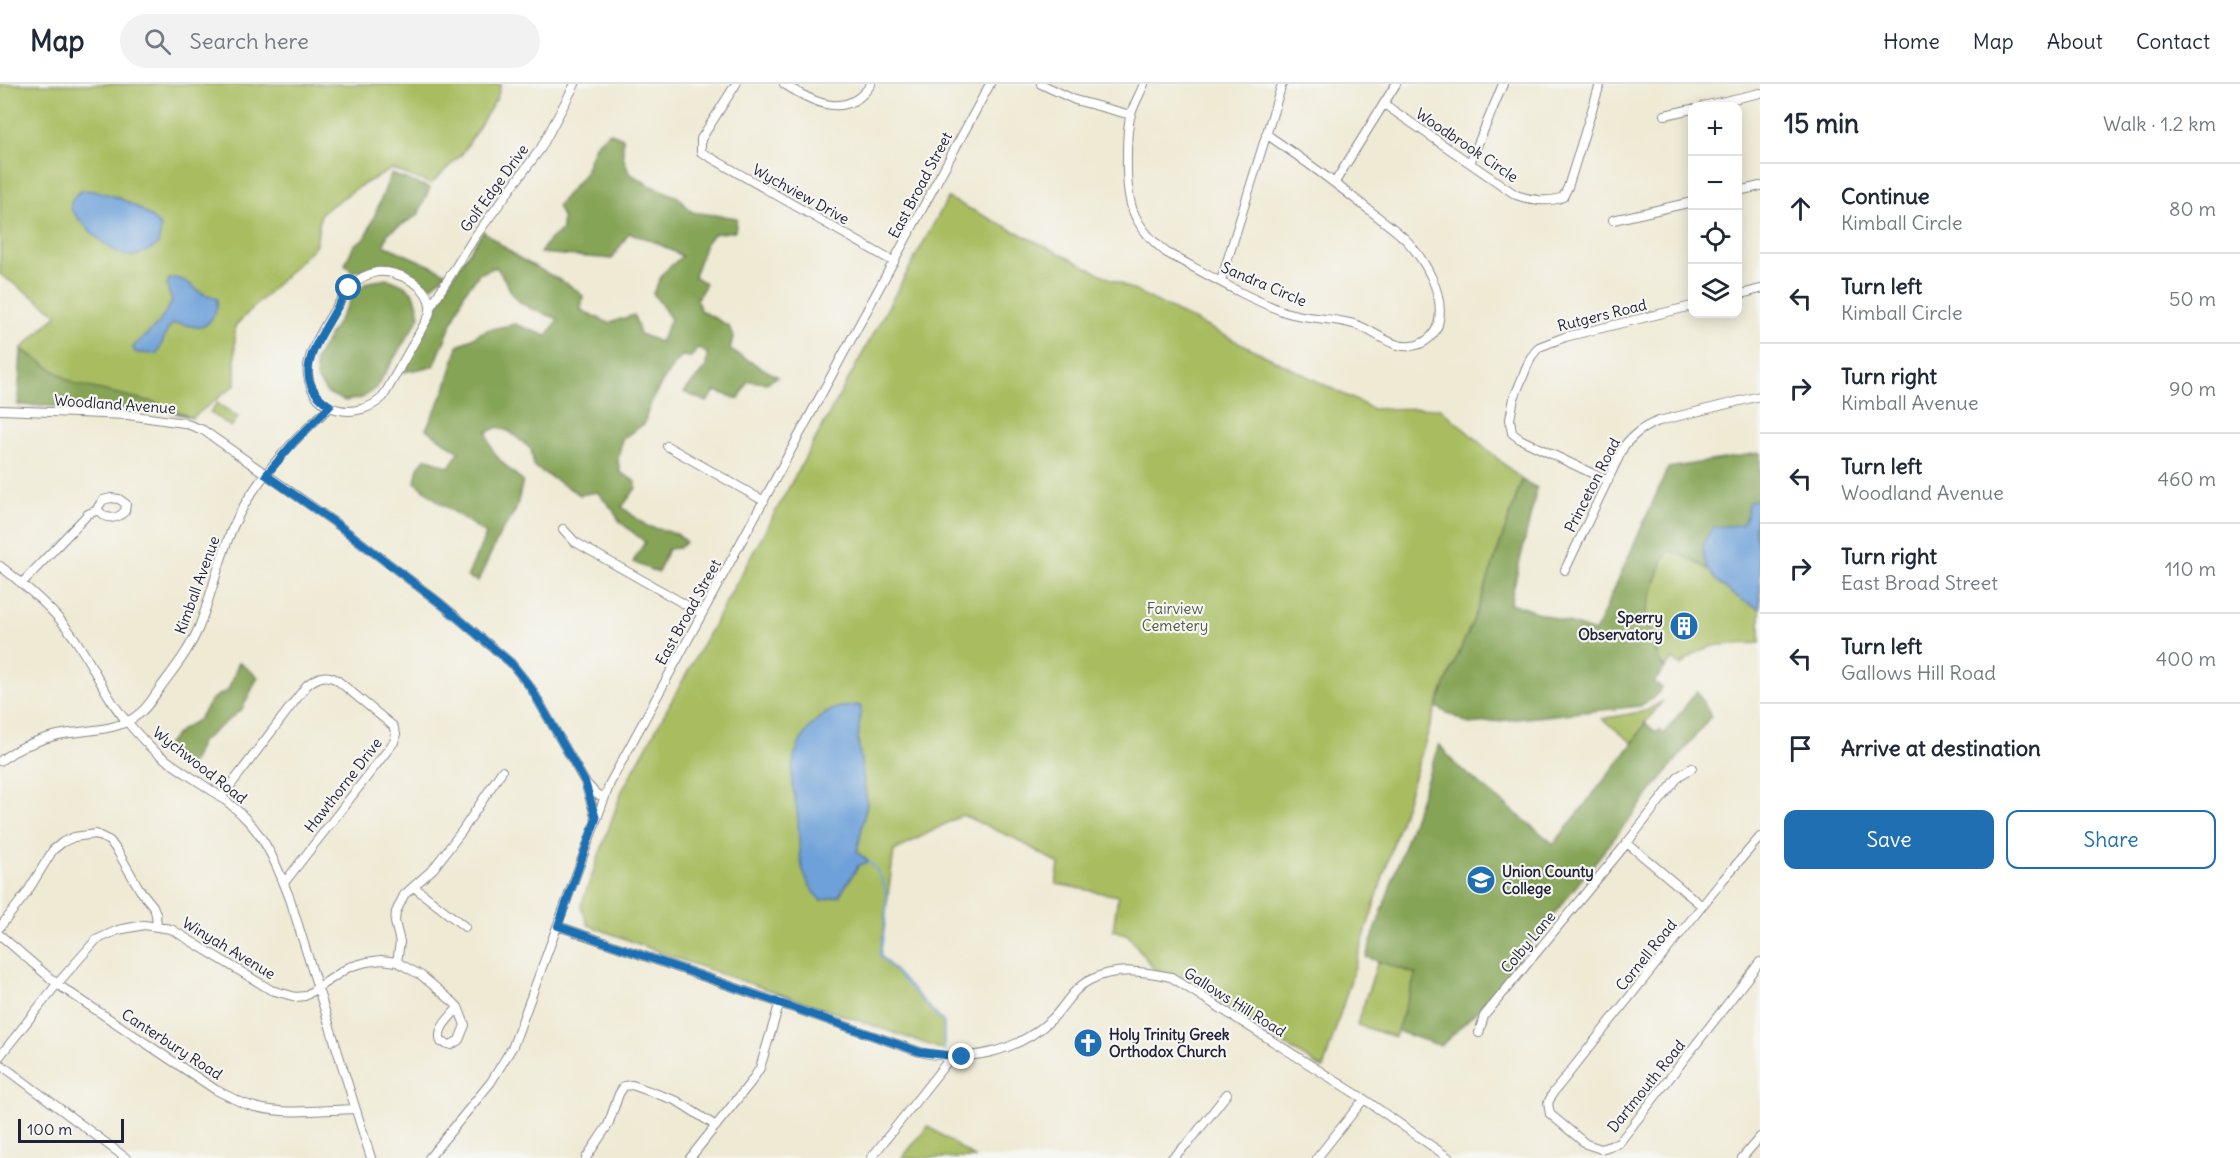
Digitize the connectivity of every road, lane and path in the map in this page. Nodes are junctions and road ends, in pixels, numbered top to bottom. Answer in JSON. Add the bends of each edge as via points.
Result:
{"nodes":[{"id":1,"x":575,"y":84,"type":"edge"},
{"id":2,"x":736,"y":84,"type":"edge"},
{"id":3,"x":784,"y":84,"type":"edge"},
{"id":4,"x":871,"y":84,"type":"edge"},
{"id":5,"x":990,"y":84,"type":"edge"},
{"id":6,"x":1041,"y":84,"type":"edge"},
{"id":7,"x":1144,"y":84,"type":"edge"},
{"id":8,"x":1282,"y":84,"type":"edge"},
{"id":9,"x":1396,"y":84,"type":"edge"},
{"id":10,"x":1503,"y":84,"type":"edge"},
{"id":11,"x":1600,"y":84,"type":"edge"},
{"id":12,"x":1760,"y":93,"type":"edge"},
{"id":13,"x":1721,"y":102,"type":"edge"},
{"id":14,"x":1384,"y":104,"type":"junction"},
{"id":15,"x":1688,"y":110,"type":"edge"},
{"id":16,"x":1131,"y":115,"type":"junction"},
{"id":17,"x":1665,"y":115,"type":"dead end"},
{"id":18,"x":1266,"y":134,"type":"junction"},
{"id":19,"x":1470,"y":163,"type":"junction"},
{"id":20,"x":1335,"y":182,"type":"junction"},
{"id":21,"x":1760,"y":186,"type":"edge"},
{"id":22,"x":1742,"y":190,"type":"edge"},
{"id":23,"x":1688,"y":203,"type":"edge"},
{"id":24,"x":1613,"y":220,"type":"dead end"},
{"id":25,"x":894,"y":262,"type":"junction"},
{"id":26,"x":1221,"y":281,"type":"junction"},
{"id":27,"x":1760,"y":289,"type":"edge"},
{"id":28,"x":1742,"y":294,"type":"edge"},
{"id":29,"x":431,"y":306,"type":"junction"},
{"id":30,"x":1688,"y":307,"type":"edge"},
{"id":31,"x":1760,"y":396,"type":"edge"},
{"id":32,"x":330,"y":406,"type":"junction"},
{"id":33,"x":0,"y":411,"type":"edge"},
{"id":34,"x":667,"y":446,"type":"dead end"},
{"id":35,"x":266,"y":475,"type":"junction"},
{"id":36,"x":1608,"y":481,"type":"junction"},
{"id":37,"x":764,"y":501,"type":"junction"},
{"id":38,"x":98,"y":510,"type":"dead end"},
{"id":39,"x":563,"y":529,"type":"dead end"},
{"id":40,"x":0,"y":566,"type":"edge"},
{"id":41,"x":1565,"y":570,"type":"dead end"},
{"id":42,"x":22,"y":583,"type":"junction"},
{"id":43,"x":702,"y":614,"type":"junction"},
{"id":44,"x":128,"y":723,"type":"junction"},
{"id":45,"x":0,"y":761,"type":"edge"},
{"id":46,"x":1692,"y":768,"type":"dead end"},
{"id":47,"x":502,"y":771,"type":"dead end"},
{"id":48,"x":585,"y":782,"type":"junction"},
{"id":49,"x":604,"y":797,"type":"junction"},
{"id":50,"x":221,"y":798,"type":"junction"},
{"id":51,"x":596,"y":819,"type":"junction"},
{"id":52,"x":1760,"y":837,"type":"edge"},
{"id":53,"x":1627,"y":843,"type":"junction"},
{"id":54,"x":284,"y":883,"type":"junction"},
{"id":55,"x":414,"y":887,"type":"junction"},
{"id":56,"x":1702,"y":906,"type":"junction"},
{"id":57,"x":157,"y":926,"type":"junction"},
{"id":58,"x":558,"y":926,"type":"junction"},
{"id":59,"x":0,"y":927,"type":"edge"},
{"id":60,"x":465,"y":927,"type":"dead end"},
{"id":61,"x":0,"y":935,"type":"edge"},
{"id":62,"x":397,"y":962,"type":"junction"},
{"id":63,"x":1760,"y":962,"type":"edge"},
{"id":64,"x":57,"y":984,"type":"junction"},
{"id":65,"x":317,"y":988,"type":"junction"},
{"id":66,"x":780,"y":1002,"type":"junction"},
{"id":67,"x":458,"y":1007,"type":"dead end"},
{"id":68,"x":1479,"y":1034,"type":"dead end"},
{"id":69,"x":0,"y":1056,"type":"edge"},
{"id":70,"x":951,"y":1057,"type":"junction"},
{"id":71,"x":0,"y":1065,"type":"edge"},
{"id":72,"x":1554,"y":1091,"type":"joint"},
{"id":73,"x":1227,"y":1094,"type":"dead end"},
{"id":74,"x":1364,"y":1099,"type":"junction"},
{"id":75,"x":354,"y":1109,"type":"junction"},
{"id":76,"x":716,"y":1126,"type":"junction"},
{"id":77,"x":1760,"y":1137,"type":"edge"},
{"id":78,"x":371,"y":1157,"type":"edge"},
{"id":79,"x":126,"y":1158,"type":"edge"},
{"id":80,"x":429,"y":1158,"type":"edge"},
{"id":81,"x":586,"y":1158,"type":"edge"},
{"id":82,"x":690,"y":1158,"type":"edge"},
{"id":83,"x":871,"y":1158,"type":"edge"},
{"id":84,"x":1172,"y":1158,"type":"edge"},
{"id":85,"x":1317,"y":1158,"type":"edge"},
{"id":86,"x":1449,"y":1158,"type":"edge"},
{"id":87,"x":1742,"y":1158,"type":"edge"}],
"edges":[{"from":1,"to":29,"type":"street","name":"Golf Edge Drive","via":[[541,148],[474,238]]},
{"from":2,"to":25,"type":"street","name":"Wychview Drive","via":[[704,134],[701,152]]},
{"from":3,"to":4,"type":"street","via":[[826,105],[856,98]]},
{"from":5,"to":25,"type":"street","name":"East Broad Street"},
{"from":6,"to":16,"type":"street","via":[[1075,100]]},
{"from":7,"to":16,"type":"street","name":"Sandra Circle"},
{"from":8,"to":18,"type":"street"},
{"from":9,"to":14,"type":"street"},
{"from":10,"to":19,"type":"street"},
{"from":11,"to":19,"type":"street","name":"Woodbrook Circle","via":[[1563,197],[1541,200],[1516,195]]},
{"from":12,"to":13,"type":"street"},
{"from":14,"to":19,"type":"street","name":"Woodbrook Circle"},
{"from":14,"to":20,"type":"street"},
{"from":15,"to":17,"type":"street"},
{"from":16,"to":26,"type":"street","name":"Sandra Circle","via":[[1126,183],[1134,218],[1152,242],[1167,253]]},
{"from":18,"to":20,"type":"street","name":"Sandra Circle"},
{"from":18,"to":26,"type":"street"},
{"from":20,"to":26,"type":"street","name":"Sandra Circle","via":[[1406,240],[1418,255],[1437,293],[1439,320],[1430,337],[1419,345],[1400,346],[1341,320],[1285,312]]},
{"from":21,"to":22,"type":"street"},
{"from":23,"to":24,"type":"street"},
{"from":25,"to":37,"type":"street","name":"East Broad Street"},
{"from":27,"to":28,"type":"street"},
{"from":29,"to":32,"type":"street","via":[[426,322],[377,403],[361,411],[347,412]]},
{"from":29,"to":32,"type":"street","via":[[424,291],[400,274],[377,272],[356,282],[309,357],[312,388]]},
{"from":30,"to":36,"type":"street","name":"Rutgers Road","via":[[1565,337],[1539,348],[1531,357],[1514,398],[1512,433]]},
{"from":31,"to":36,"type":"street","name":"Princeton Road","via":[[1644,427],[1624,446]]},
{"from":32,"to":35,"type":"street","name":"Kimball Avenue"},
{"from":33,"to":35,"type":"street","name":"Woodland Avenue","via":[[128,416],[184,423],[202,430]]},
{"from":34,"to":37,"type":"street"},
{"from":35,"to":44,"type":"street","name":"Kimball Avenue","via":[[234,525],[199,627],[176,667],[142,712]]},
{"from":35,"to":48,"type":"street","name":"Woodland Avenue","via":[[440,603],[511,663],[540,702]]},
{"from":36,"to":41,"type":"street","name":"Princeton Road"},
{"from":37,"to":43,"type":"street","name":"East Broad Street"},
{"from":38,"to":42,"type":"street","via":[[88,514]]},
{"from":39,"to":43,"type":"street","via":[[575,542]]},
{"from":40,"to":42,"type":"street","name":"Wychwood Road"},
{"from":42,"to":44,"type":"street","name":"Wychwood Road","via":[[74,638]]},
{"from":43,"to":49,"type":"street","name":"East Broad Street"},
{"from":44,"to":45,"type":"street","via":[[30,743]]},
{"from":44,"to":50,"type":"street","name":"Wychwood Road","via":[[152,748]]},
{"from":46,"to":53,"type":"street","name":"Colby Lane","via":[[1679,776]]},
{"from":47,"to":55,"type":"street","via":[[462,831]]},
{"from":48,"to":49,"type":"street","name":"Woodland Avenue"},
{"from":48,"to":51,"type":"street","name":"Woodland Avenue"},
{"from":49,"to":51,"type":"street","name":"East Broad Street"},
{"from":50,"to":54,"type":"street","name":"Wychwood Road","via":[[261,838]]},
{"from":50,"to":54,"type":"street","name":"Hawthorne Drive","via":[[307,685],[319,677],[337,680],[393,726],[394,742]]},
{"from":51,"to":58,"type":"street","name":"East Broad Street"},
{"from":52,"to":56,"type":"street","name":"Cornell Road"},
{"from":53,"to":56,"type":"street"},
{"from":53,"to":68,"type":"street","name":"Colby Lane","via":[[1484,1016]]},
{"from":54,"to":65,"type":"street","name":"Wychwood Road"},
{"from":55,"to":60,"type":"street"},
{"from":55,"to":62,"type":"street","via":[[404,895],[396,912],[400,942]]},
{"from":56,"to":72,"type":"street","name":"Cornell Road"},
{"from":57,"to":59,"type":"street","via":[[153,906],[118,852],[110,841],[96,834],[74,837],[53,850]]},
{"from":57,"to":64,"type":"street","name":"Winyah Avenue","via":[[130,927],[96,940]]},
{"from":57,"to":65,"type":"street","name":"Winyah Avenue","via":[[185,935],[270,990],[296,997]]},
{"from":58,"to":66,"type":"street","name":"Gallows Hill Road"},
{"from":58,"to":80,"type":"street","name":"East Broad Street","via":[[507,1058],[473,1107]]},
{"from":61,"to":64,"type":"street","name":"Canterbury Road"},
{"from":62,"to":65,"type":"street","name":"Winyah Avenue","via":[[381,960],[349,967]]},
{"from":62,"to":67,"type":"street","via":[[422,976]]},
{"from":63,"to":72,"type":"street","name":"Dartmouth Road","via":[[1619,1143],[1596,1148],[1554,1119],[1548,1103]]},
{"from":64,"to":69,"type":"street","name":"Winyah Avenue"},
{"from":64,"to":75,"type":"street","name":"Canterbury Road","via":[[240,1102],[277,1111]]},
{"from":65,"to":75,"type":"street","name":"Wychwood Road"},
{"from":66,"to":70,"type":"street","name":"Gallows Hill Road","via":[[920,1052]]},
{"from":66,"to":76,"type":"street","via":[[760,1068]]},
{"from":70,"to":74,"type":"street","name":"Gallows Hill Road","via":[[991,1053],[1024,1040],[1053,1018],[1087,981],[1110,972],[1149,972],[1171,977]]},
{"from":70,"to":83,"type":"street"},
{"from":71,"to":79,"type":"street"},
{"from":73,"to":84,"type":"street"},
{"from":74,"to":85,"type":"street"},
{"from":74,"to":86,"type":"street","name":"Gallows Hill Road"},
{"from":75,"to":78,"type":"street","name":"Wychwood Road"},
{"from":76,"to":81,"type":"street","via":[[677,1101],[632,1085],[624,1086],[608,1125]]},
{"from":76,"to":82,"type":"street"},
{"from":77,"to":87,"type":"street"}]}
